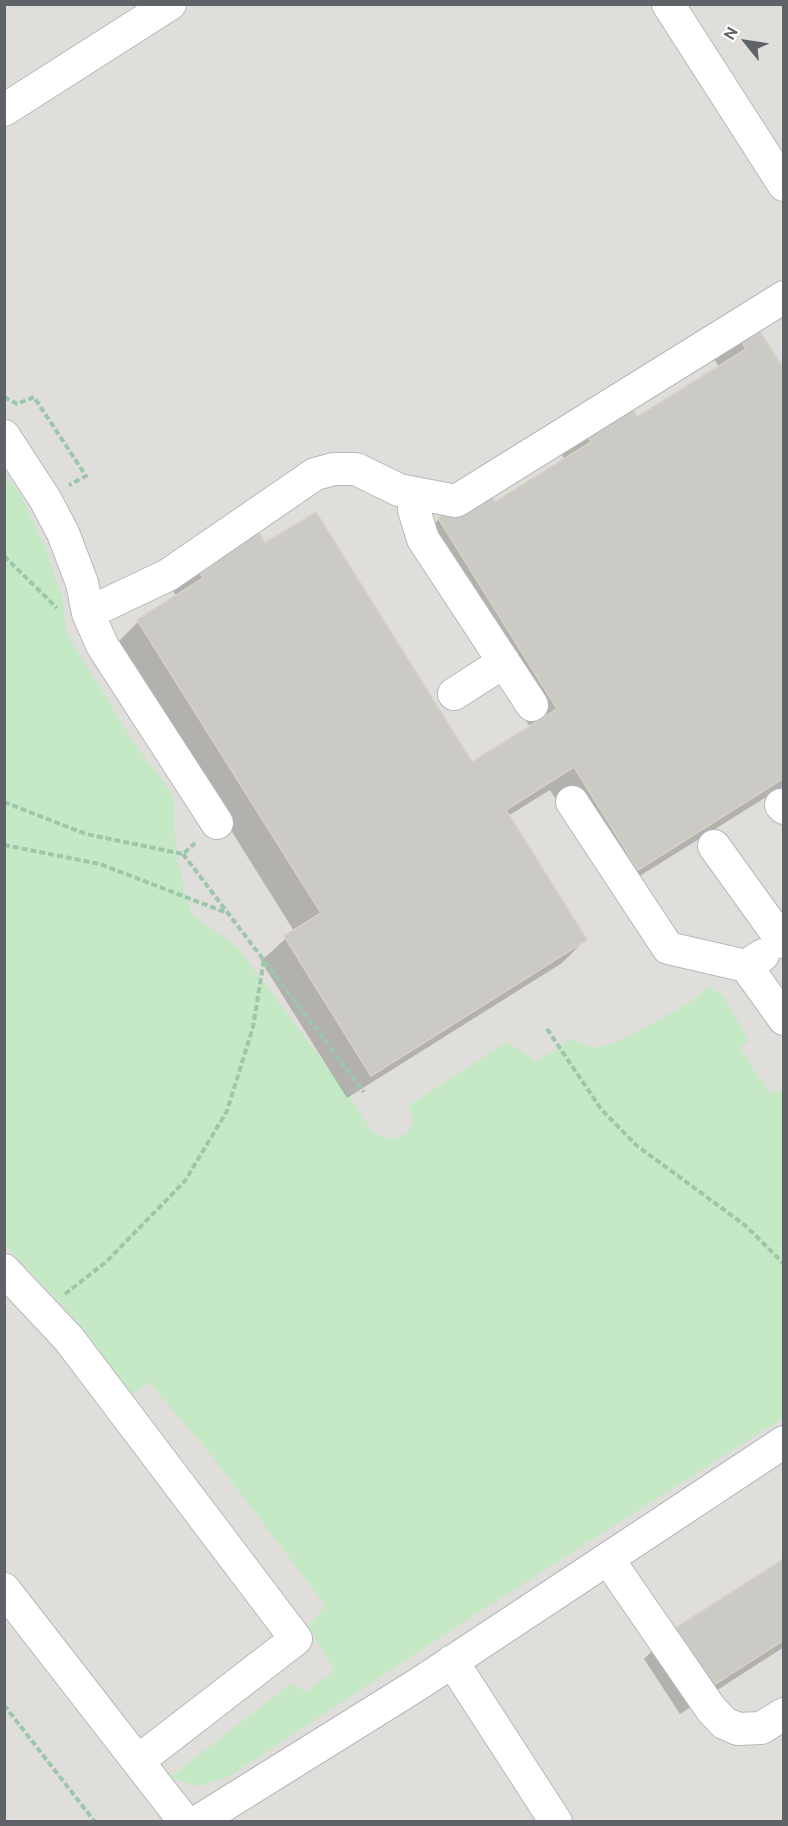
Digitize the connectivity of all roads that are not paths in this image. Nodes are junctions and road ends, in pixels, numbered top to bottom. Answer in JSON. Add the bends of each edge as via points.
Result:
{"nodes":[{"id":1,"x":170,"y":4,"type":"edge"},
{"id":2,"x":668,"y":4,"type":"edge"},
{"id":3,"x":4,"y":110,"type":"edge"},
{"id":4,"x":783,"y":185,"type":"edge"},
{"id":5,"x":783,"y":297,"type":"edge"},
{"id":6,"x":4,"y":436,"type":"edge"},
{"id":7,"x":415,"y":494,"type":"junction"},
{"id":8,"x":74,"y":612,"type":"junction"},
{"id":9,"x":504,"y":663,"type":"junction"},
{"id":10,"x":454,"y":694,"type":"dead end"},
{"id":11,"x":532,"y":705,"type":"dead end"},
{"id":12,"x":572,"y":802,"type":"dead end"},
{"id":13,"x":217,"y":823,"type":"road end"},
{"id":14,"x":714,"y":846,"type":"dead end"},
{"id":15,"x":783,"y":942,"type":"edge"},
{"id":16,"x":746,"y":966,"type":"junction"},
{"id":17,"x":783,"y":1019,"type":"edge"},
{"id":18,"x":4,"y":1270,"type":"edge"},
{"id":19,"x":783,"y":1442,"type":"edge"},
{"id":20,"x":608,"y":1559,"type":"junction"},
{"id":21,"x":4,"y":1589,"type":"edge"},
{"id":22,"x":452,"y":1661,"type":"junction"},
{"id":23,"x":780,"y":1723,"type":"edge"},
{"id":24,"x":138,"y":1761,"type":"junction"},
{"id":25,"x":185,"y":1821,"type":"edge"},
{"id":26,"x":197,"y":1821,"type":"edge"},
{"id":27,"x":556,"y":1821,"type":"edge"}],
"edges":[{"from":1,"to":3,"type":"lane"},
{"from":2,"to":4,"type":"lane"},
{"from":5,"to":7,"type":"lane","via":[[456,501]]},
{"from":6,"to":8,"type":"lane","via":[[63,533],[82,583]]},
{"from":7,"to":8,"type":"lane","via":[[356,469],[315,474],[168,575]]},
{"from":7,"to":9,"type":"lane","via":[[414,510],[423,539]]},
{"from":8,"to":13,"type":"lane","via":[[102,645]]},
{"from":9,"to":10,"type":"lane"},
{"from":9,"to":11,"type":"lane"},
{"from":12,"to":16,"type":"lane","via":[[668,948]]},
{"from":14,"to":15,"type":"lane"},
{"from":15,"to":16,"type":"lane"},
{"from":16,"to":17,"type":"lane"},
{"from":18,"to":24,"type":"lane","via":[[69,1339],[296,1639]]},
{"from":19,"to":20,"type":"lane"},
{"from":20,"to":22,"type":"lane"},
{"from":20,"to":23,"type":"lane","via":[[724,1723],[738,1730]]},
{"from":21,"to":24,"type":"lane"},
{"from":22,"to":26,"type":"lane"},
{"from":22,"to":27,"type":"lane"},
{"from":24,"to":25,"type":"lane"}]}
